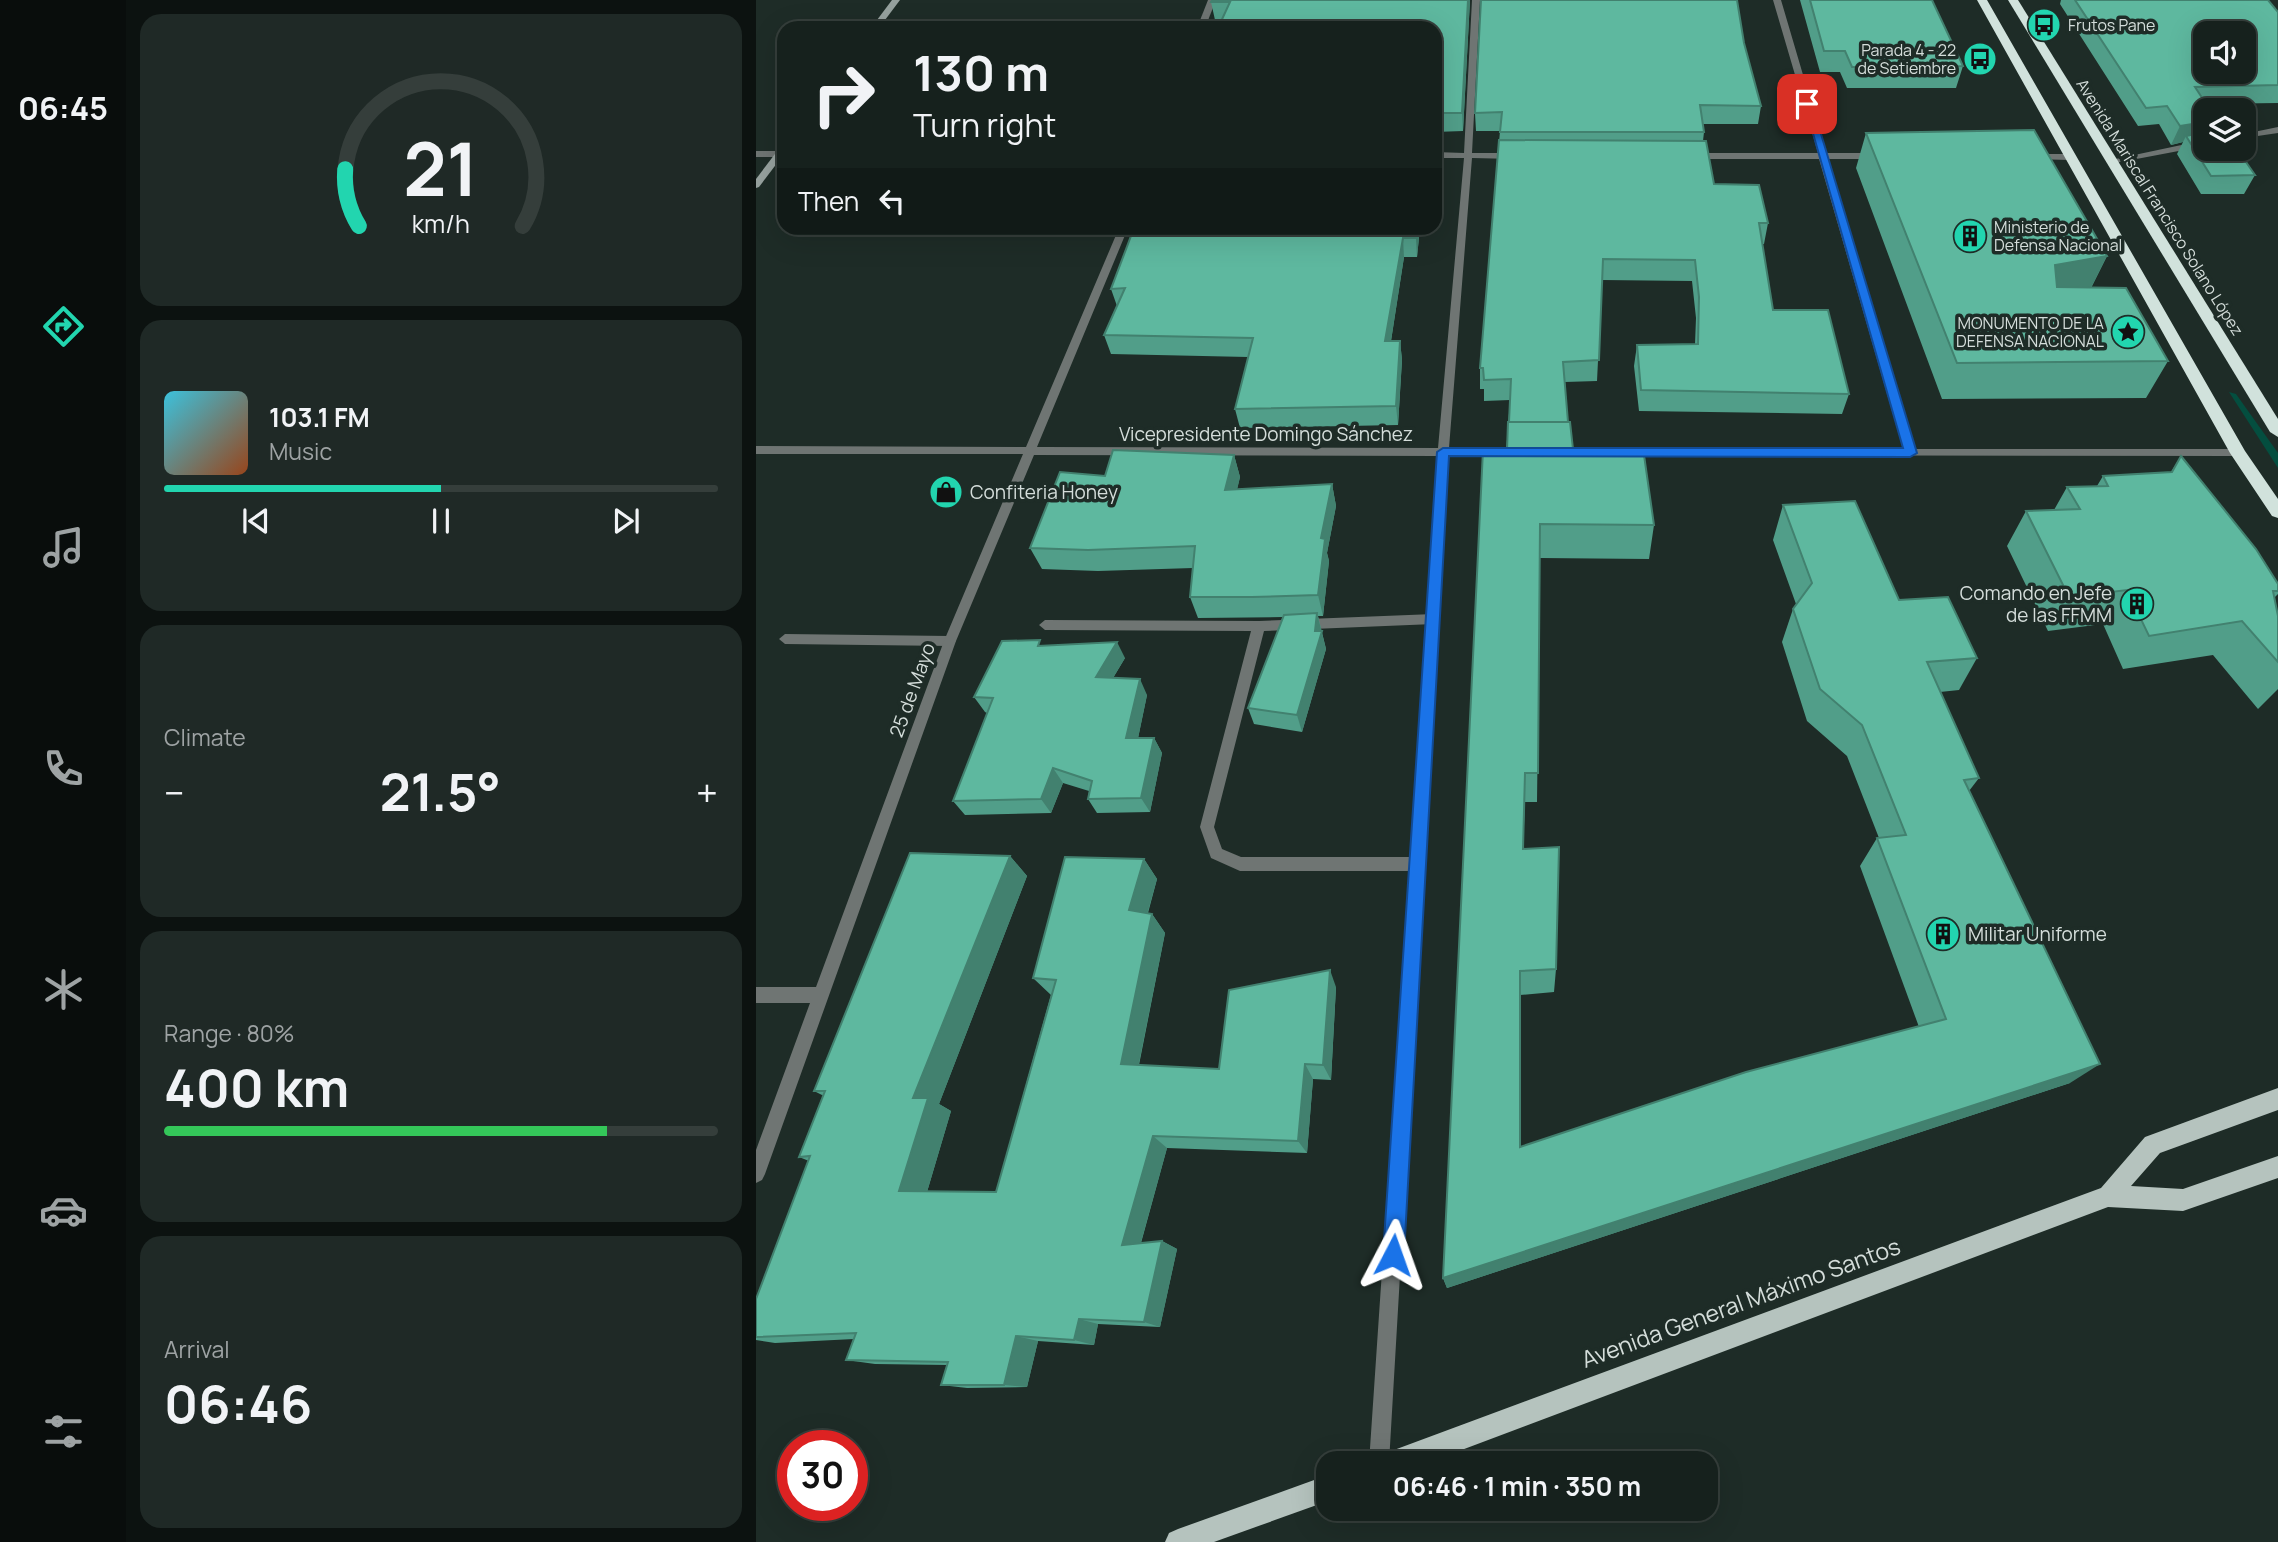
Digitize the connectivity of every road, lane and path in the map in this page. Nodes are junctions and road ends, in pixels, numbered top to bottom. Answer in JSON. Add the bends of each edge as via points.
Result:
{"nodes":[{"id":1,"x":896,"y":0,"type":"edge"},
{"id":2,"x":1212,"y":0,"type":"edge"},
{"id":3,"x":1476,"y":0,"type":"edge"},
{"id":4,"x":1777,"y":0,"type":"edge"},
{"id":5,"x":1982,"y":0,"type":"edge"},
{"id":6,"x":2013,"y":0,"type":"edge"},
{"id":7,"x":880,"y":21,"type":"edge"},
{"id":8,"x":1204,"y":21,"type":"edge"},
{"id":9,"x":2278,"y":130,"type":"edge"},
{"id":10,"x":2256,"y":134,"type":"edge"},
{"id":11,"x":2193,"y":145,"type":"edge"},
{"id":12,"x":777,"y":152,"type":"edge"},
{"id":13,"x":756,"y":154,"type":"edge"},
{"id":14,"x":1442,"y":155,"type":"edge"},
{"id":15,"x":1468,"y":156,"type":"junction"},
{"id":16,"x":1531,"y":156,"type":"edge"},
{"id":17,"x":1684,"y":156,"type":"edge"},
{"id":18,"x":1823,"y":156,"type":"junction"},
{"id":19,"x":1889,"y":156,"type":"edge"},
{"id":20,"x":2022,"y":157,"type":"edge"},
{"id":21,"x":2069,"y":157,"type":"junction"},
{"id":22,"x":777,"y":159,"type":"edge"},
{"id":23,"x":2109,"y":160,"type":"junction"},
{"id":24,"x":756,"y":185,"type":"edge"},
{"id":25,"x":1121,"y":235,"type":"edge"},
{"id":26,"x":2278,"y":432,"type":"edge"},
{"id":27,"x":756,"y":450,"type":"edge"},
{"id":28,"x":1029,"y":450,"type":"junction"},
{"id":29,"x":1443,"y":452,"type":"junction"},
{"id":30,"x":1512,"y":452,"type":"edge"},
{"id":31,"x":1608,"y":452,"type":"edge"},
{"id":32,"x":1910,"y":453,"type":"junction"},
{"id":33,"x":2238,"y":453,"type":"junction"},
{"id":34,"x":2278,"y":512,"type":"edge"},
{"id":35,"x":1434,"y":619,"type":"junction"},
{"id":36,"x":1045,"y":625,"type":"dead end"},
{"id":37,"x":1259,"y":626,"type":"junction"},
{"id":38,"x":785,"y":639,"type":"dead end"},
{"id":39,"x":950,"y":641,"type":"junction"},
{"id":40,"x":1419,"y":864,"type":"junction"},
{"id":41,"x":756,"y":995,"type":"edge"},
{"id":42,"x":822,"y":995,"type":"junction"},
{"id":43,"x":2278,"y":1099,"type":"edge"},
{"id":44,"x":2278,"y":1167,"type":"edge"},
{"id":45,"x":756,"y":1174,"type":"edge"},
{"id":46,"x":2108,"y":1196,"type":"junction"},
{"id":47,"x":1380,"y":1451,"type":"edge"},
{"id":48,"x":1426,"y":1451,"type":"edge"},
{"id":49,"x":1316,"y":1492,"type":"edge"},
{"id":50,"x":1178,"y":1542,"type":"edge"}],
"edges":[{"from":1,"to":7,"type":"street"},
{"from":2,"to":8,"type":"street"},
{"from":3,"to":15,"type":"street"},
{"from":4,"to":18,"type":"street"},
{"from":5,"to":21,"type":"highway"},
{"from":6,"to":23,"type":"highway","name":"Avenida Mariscal Francisco Solano López"},
{"from":9,"to":10,"type":"street"},
{"from":11,"to":23,"type":"street"},
{"from":12,"to":13,"type":"street"},
{"from":14,"to":15,"type":"street"},
{"from":15,"to":16,"type":"street"},
{"from":15,"to":29,"type":"street"},
{"from":17,"to":18,"type":"street"},
{"from":18,"to":19,"type":"street"},
{"from":18,"to":32,"type":"street"},
{"from":20,"to":21,"type":"street"},
{"from":21,"to":33,"type":"highway"},
{"from":22,"to":24,"type":"street"},
{"from":23,"to":26,"type":"highway","name":"Avenida Mariscal Francisco Solano López"},
{"from":25,"to":28,"type":"street","name":"25 de Mayo"},
{"from":27,"to":28,"type":"street","name":"Vicepresidente Domingo Sánchez"},
{"from":28,"to":29,"type":"street","name":"Vicepresidente Domingo Sánchez"},
{"from":28,"to":39,"type":"street","name":"25 de Mayo"},
{"from":29,"to":30,"type":"street","name":"Vicepresidente Domingo Sánchez"},
{"from":29,"to":35,"type":"street"},
{"from":31,"to":32,"type":"street"},
{"from":32,"to":33,"type":"street"},
{"from":33,"to":34,"type":"highway"},
{"from":35,"to":37,"type":"street"},
{"from":35,"to":40,"type":"street"},
{"from":36,"to":37,"type":"street"},
{"from":37,"to":40,"type":"street","via":[[1207,827],[1216,853],[1240,864]]},
{"from":38,"to":39,"type":"street"},
{"from":39,"to":42,"type":"street","name":"25 de Mayo"},
{"from":40,"to":47,"type":"street"},
{"from":41,"to":42,"type":"street"},
{"from":42,"to":45,"type":"street","name":"25 de Mayo"},
{"from":43,"to":46,"type":"main road","name":"Avenida General Máximo Santos","via":[[2153,1145]]},
{"from":44,"to":46,"type":"main road","name":"Avenida General Máximo Santos","via":[[2183,1200]]},
{"from":46,"to":48,"type":"main road","name":"Avenida General Máximo Santos"},
{"from":49,"to":50,"type":"main road"}]}
